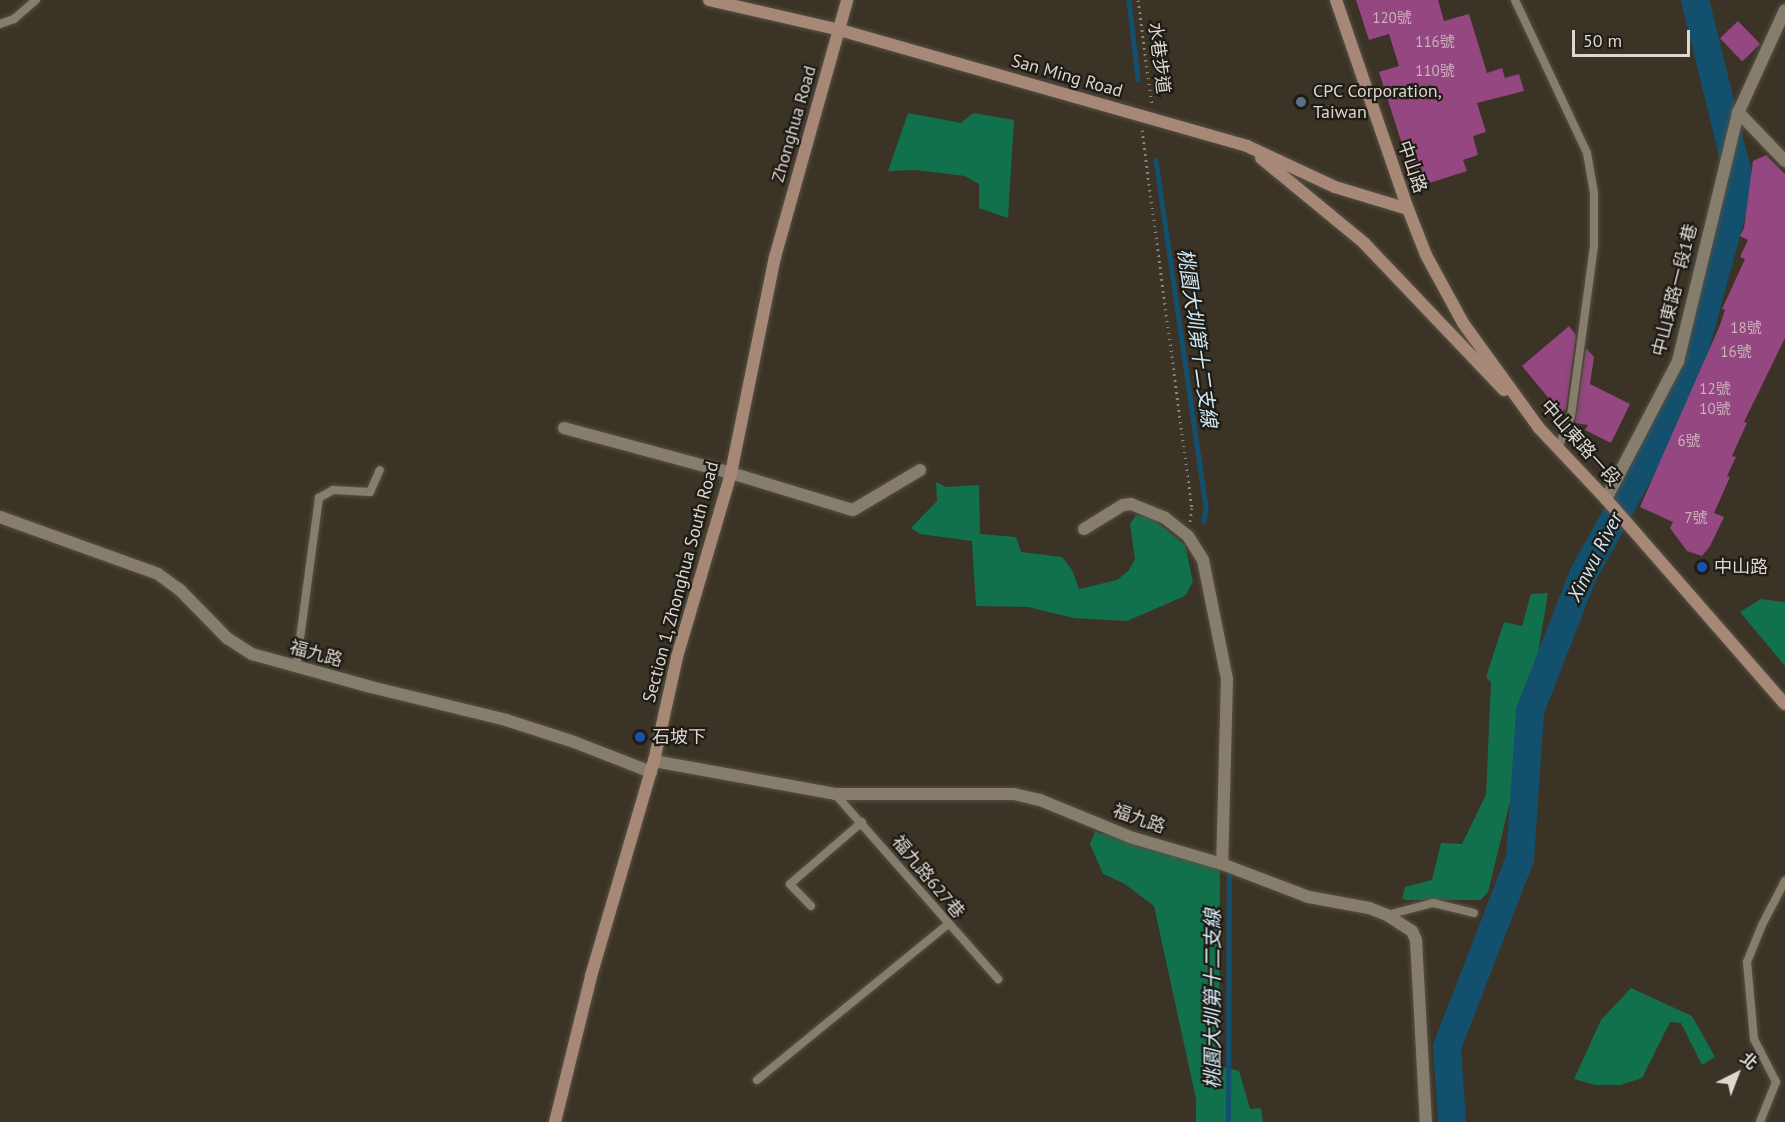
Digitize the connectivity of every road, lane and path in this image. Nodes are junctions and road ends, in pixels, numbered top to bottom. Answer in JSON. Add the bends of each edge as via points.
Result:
{"nodes":[{"id":1,"x":36,"y":0,"type":"edge"},
{"id":2,"x":709,"y":0,"type":"edge"},
{"id":3,"x":848,"y":0,"type":"edge"},
{"id":4,"x":1138,"y":0,"type":"edge"},
{"id":5,"x":1336,"y":0,"type":"edge"},
{"id":6,"x":1515,"y":0,"type":"edge"},
{"id":7,"x":1785,"y":10,"type":"edge"},
{"id":8,"x":0,"y":24,"type":"edge"},
{"id":9,"x":840,"y":30,"type":"junction"},
{"id":10,"x":1738,"y":112,"type":"junction"},
{"id":11,"x":1140,"y":116,"type":"junction"},
{"id":12,"x":1153,"y":120,"type":"junction"},
{"id":13,"x":1247,"y":146,"type":"junction"},
{"id":14,"x":1785,"y":161,"type":"edge"},
{"id":15,"x":1408,"y":209,"type":"junction"},
{"id":16,"x":775,"y":257,"type":"joint"},
{"id":17,"x":564,"y":428,"type":"dead end"},
{"id":18,"x":1539,"y":428,"type":"junction"},
{"id":19,"x":1558,"y":448,"type":"junction"},
{"id":20,"x":380,"y":470,"type":"dead end"},
{"id":21,"x":920,"y":470,"type":"dead end"},
{"id":22,"x":731,"y":472,"type":"junction"},
{"id":23,"x":1607,"y":500,"type":"junction"},
{"id":24,"x":0,"y":517,"type":"edge"},
{"id":25,"x":1084,"y":529,"type":"dead end"},
{"id":26,"x":1188,"y":536,"type":"junction"},
{"id":27,"x":296,"y":668,"type":"junction"},
{"id":28,"x":1785,"y":704,"type":"edge"},
{"id":29,"x":652,"y":767,"type":"junction"},
{"id":30,"x":835,"y":794,"type":"junction"},
{"id":31,"x":862,"y":822,"type":"junction"},
{"id":32,"x":1222,"y":864,"type":"junction"},
{"id":33,"x":1785,"y":881,"type":"edge"},
{"id":34,"x":811,"y":906,"type":"dead end"},
{"id":35,"x":1474,"y":913,"type":"dead end"},
{"id":36,"x":1387,"y":915,"type":"junction"},
{"id":37,"x":948,"y":924,"type":"junction"},
{"id":38,"x":998,"y":979,"type":"dead end"},
{"id":39,"x":757,"y":1080,"type":"dead end"},
{"id":40,"x":555,"y":1122,"type":"edge"},
{"id":41,"x":1426,"y":1122,"type":"edge"},
{"id":42,"x":1761,"y":1122,"type":"edge"}],
"edges":[{"from":1,"to":8,"type":"lane","via":[[14,19]]},
{"from":2,"to":9,"type":"main road","name":"San Ming Road"},
{"from":3,"to":9,"type":"main road","name":"Zhonghua Road"},
{"from":4,"to":12,"type":"path","name":"水巷步道"},
{"from":5,"to":15,"type":"main road","name":"中山路"},
{"from":6,"to":19,"type":"lane","via":[[1587,153],[1594,193],[1594,246],[1571,417]]},
{"from":7,"to":10,"type":"street","name":"中山東路一段1巷"},
{"from":9,"to":11,"type":"main road","name":"San Ming Road"},
{"from":9,"to":16,"type":"main road","name":"Zhonghua Road"},
{"from":10,"to":14,"type":"street"},
{"from":10,"to":23,"type":"street","name":"中山東路一段1巷","via":[[1678,361]]},
{"from":11,"to":12,"type":"main road","name":"San Ming Road"},
{"from":11,"to":26,"type":"path","via":[[1192,508]]},
{"from":12,"to":13,"type":"main road","name":"San Ming Road"},
{"from":13,"to":15,"type":"main road","name":"San Ming Road","via":[[1335,187]]},
{"from":13,"to":18,"type":"main road","via":[[1364,243]]},
{"from":15,"to":18,"type":"main road","name":"中山東路一段","via":[[1426,255],[1463,323]]},
{"from":16,"to":22,"type":"main road","name":"Section 1, Zhonghua South Road"},
{"from":17,"to":22,"type":"street"},
{"from":18,"to":19,"type":"main road","name":"中山東路一段"},
{"from":19,"to":23,"type":"main road","name":"中山東路一段"},
{"from":20,"to":27,"type":"lane","via":[[370,492],[333,490],[319,498]]},
{"from":21,"to":22,"type":"street","via":[[853,510]]},
{"from":22,"to":29,"type":"main road","name":"Section 1, Zhonghua South Road","via":[[676,657]]},
{"from":23,"to":28,"type":"main road","name":"中山東路一段"},
{"from":24,"to":27,"type":"street","name":"福九路","via":[[158,574],[246,652]]},
{"from":25,"to":26,"type":"street","via":[[1131,504],[1165,518]]},
{"from":26,"to":32,"type":"street","via":[[1203,560],[1227,679]]},
{"from":27,"to":29,"type":"street","name":"福九路","via":[[506,720]]},
{"from":29,"to":30,"type":"street","name":"福九路"},
{"from":29,"to":40,"type":"main road","name":"Section 1, Zhonghua South Road","via":[[591,975]]},
{"from":30,"to":31,"type":"lane","name":"福九路627巷"},
{"from":30,"to":32,"type":"street","name":"福九路","via":[[1014,794],[1040,800],[1130,837]]},
{"from":31,"to":34,"type":"lane","via":[[790,884]]},
{"from":31,"to":37,"type":"lane","name":"福九路627巷"},
{"from":32,"to":36,"type":"street","name":"福九路","via":[[1309,897]]},
{"from":33,"to":42,"type":"lane","via":[[1747,962],[1754,1039],[1776,1082]]},
{"from":35,"to":36,"type":"lane","via":[[1433,903]]},
{"from":36,"to":41,"type":"street","name":"福九路","via":[[1412,931],[1416,940]]},
{"from":37,"to":38,"type":"lane","name":"福九路627巷"},
{"from":37,"to":39,"type":"lane"}]}
